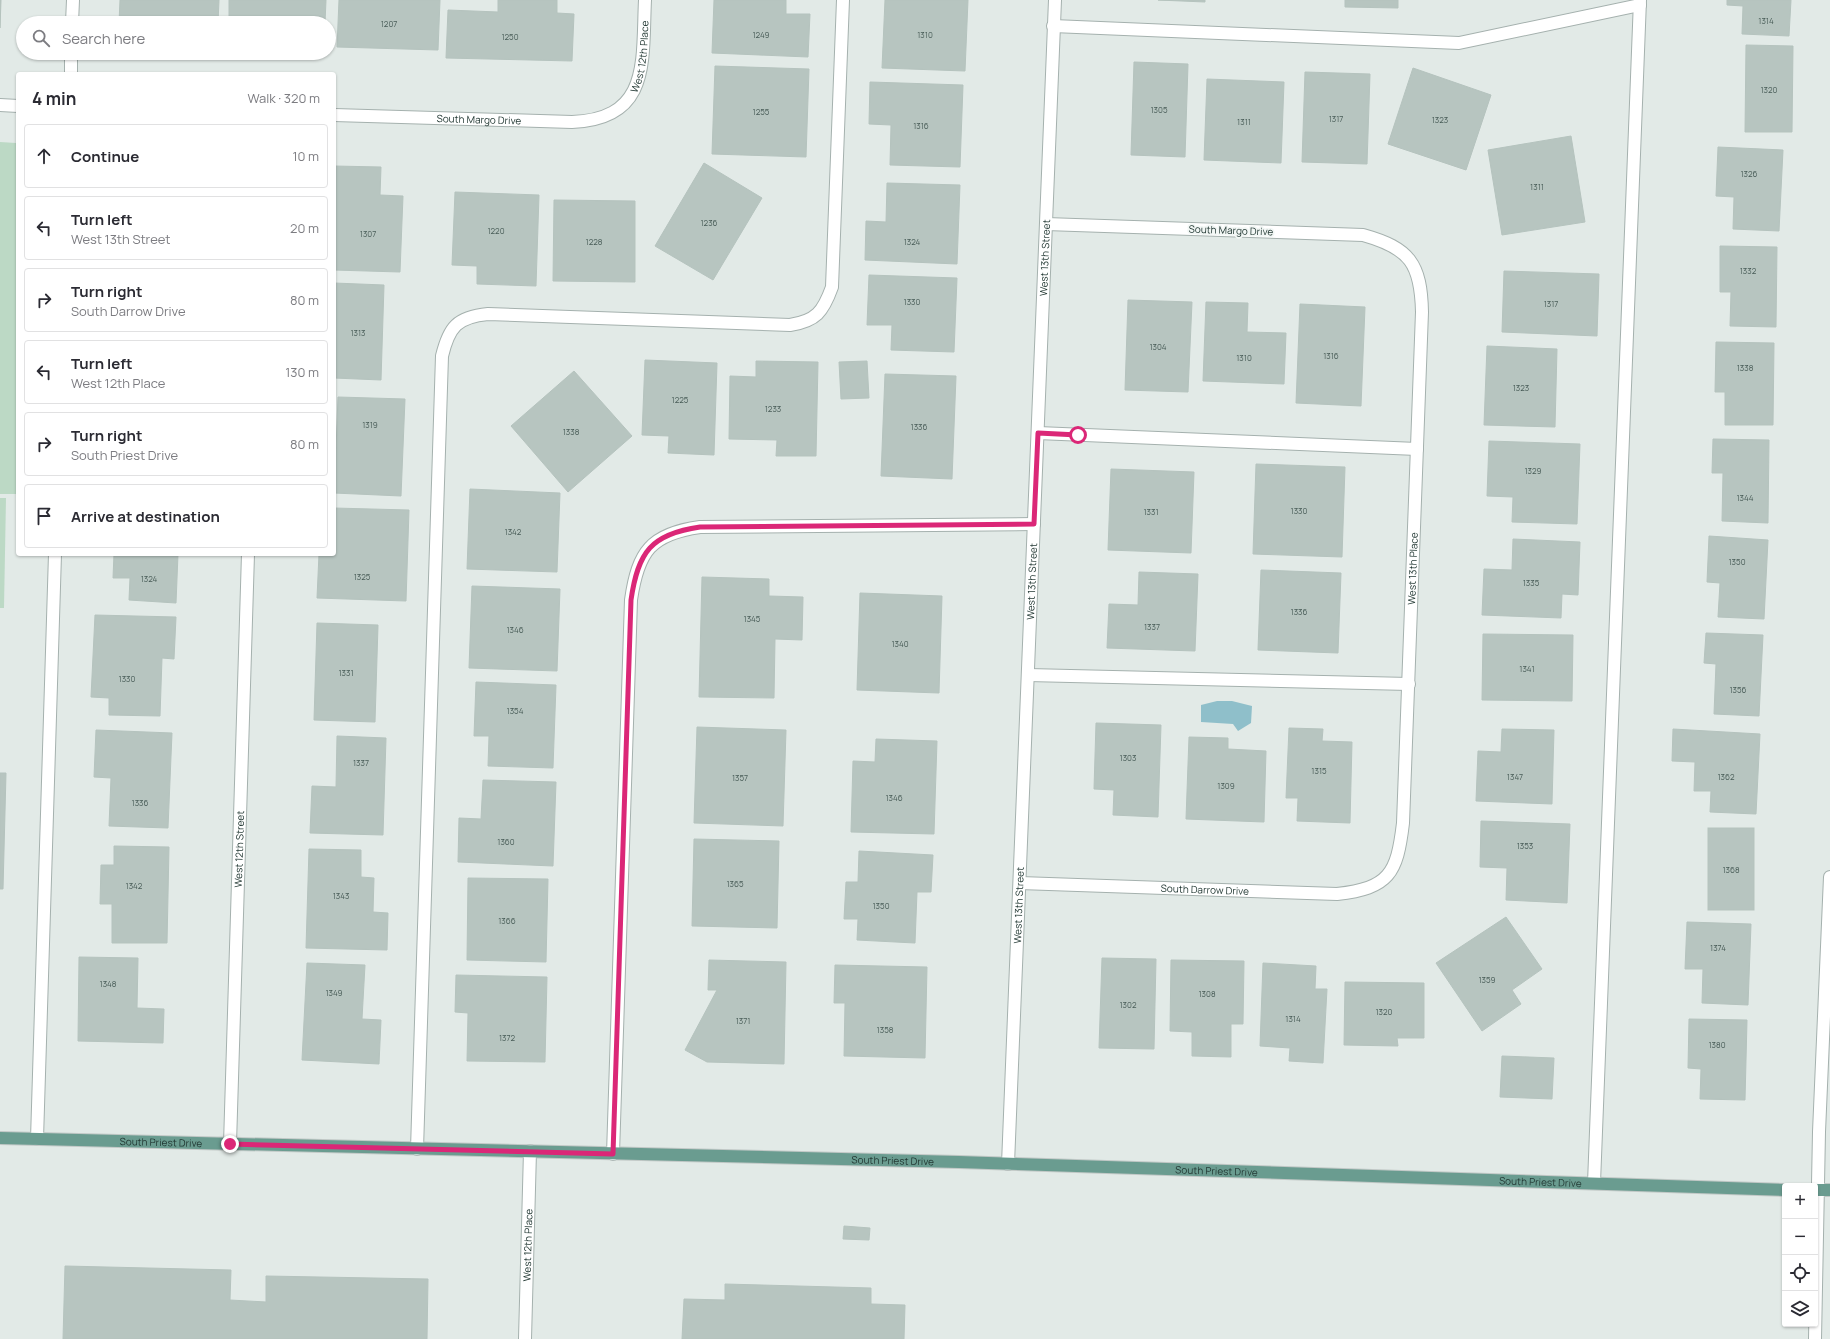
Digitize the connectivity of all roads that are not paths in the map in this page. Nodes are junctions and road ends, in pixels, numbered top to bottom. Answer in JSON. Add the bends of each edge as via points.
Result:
{"nodes":[{"id":1,"x":73,"y":0,"type":"edge"},
{"id":2,"x":645,"y":0,"type":"edge"},
{"id":3,"x":843,"y":0,"type":"edge"},
{"id":4,"x":1054,"y":0,"type":"edge"},
{"id":5,"x":1640,"y":2,"type":"edge"},
{"id":6,"x":72,"y":16,"type":"edge"},
{"id":7,"x":1054,"y":26,"type":"junction"},
{"id":8,"x":71,"y":60,"type":"edge"},
{"id":9,"x":71,"y":72,"type":"edge"},
{"id":10,"x":0,"y":105,"type":"edge"},
{"id":11,"x":16,"y":106,"type":"edge"},
{"id":12,"x":621,"y":108,"type":"joint"},
{"id":13,"x":336,"y":115,"type":"edge"},
{"id":14,"x":1046,"y":224,"type":"junction"},
{"id":15,"x":1410,"y":259,"type":"joint"},
{"id":16,"x":1038,"y":433,"type":"junction"},
{"id":17,"x":1417,"y":449,"type":"junction"},
{"id":18,"x":1034,"y":524,"type":"junction"},
{"id":19,"x":55,"y":556,"type":"edge"},
{"id":20,"x":248,"y":556,"type":"edge"},
{"id":21,"x":1028,"y":675,"type":"junction"},
{"id":22,"x":1409,"y":684,"type":"junction"},
{"id":23,"x":1830,"y":877,"type":"edge"},
{"id":24,"x":1387,"y":878,"type":"joint"},
{"id":25,"x":1020,"y":883,"type":"junction"},
{"id":26,"x":0,"y":1138,"type":"edge"},
{"id":27,"x":37,"y":1139,"type":"junction"},
{"id":28,"x":230,"y":1144,"type":"junction"},
{"id":29,"x":416,"y":1149,"type":"junction"},
{"id":30,"x":530,"y":1151,"type":"junction"},
{"id":31,"x":613,"y":1154,"type":"junction"},
{"id":32,"x":1008,"y":1164,"type":"junction"},
{"id":33,"x":1594,"y":1183,"type":"junction"},
{"id":34,"x":1782,"y":1190,"type":"edge"},
{"id":35,"x":1821,"y":1190,"type":"edge"},
{"id":36,"x":525,"y":1339,"type":"edge"},
{"id":37,"x":1815,"y":1339,"type":"edge"}],
"edges":[{"from":1,"to":6,"type":"street"},
{"from":2,"to":12,"type":"street","name":"West 12th Place","via":[[640,74],[633,95]]},
{"from":3,"to":29,"type":"street","via":[[832,287],[826,303],[817,315],[805,323],[790,325],[488,314],[472,316],[457,324],[446,337],[442,356]]},
{"from":4,"to":7,"type":"street","name":"West 13th Street"},
{"from":5,"to":7,"type":"street","via":[[1459,43]]},
{"from":5,"to":33,"type":"street"},
{"from":7,"to":14,"type":"street","name":"West 13th Street"},
{"from":8,"to":9,"type":"street"},
{"from":10,"to":11,"type":"street"},
{"from":12,"to":13,"type":"street","name":"South Margo Drive","via":[[606,117],[588,122]]},
{"from":14,"to":15,"type":"street","name":"South Margo Drive","via":[[1363,235],[1397,248]]},
{"from":14,"to":16,"type":"street","name":"West 13th Street"},
{"from":15,"to":17,"type":"street","name":"West 13th Place","via":[[1418,274],[1422,293]]},
{"from":16,"to":17,"type":"street"},
{"from":16,"to":18,"type":"street","name":"West 13th Street"},
{"from":17,"to":22,"type":"street","name":"West 13th Place"},
{"from":18,"to":21,"type":"street","name":"West 13th Street"},
{"from":18,"to":31,"type":"street","via":[[700,527],[680,530],[663,537],[650,547],[638,563],[631,600]]},
{"from":19,"to":27,"type":"street"},
{"from":20,"to":28,"type":"street","name":"West 12th Street"},
{"from":21,"to":22,"type":"street"},
{"from":21,"to":25,"type":"street","name":"West 13th Street"},
{"from":22,"to":24,"type":"street","name":"West 13th Place","via":[[1403,823],[1396,861]]},
{"from":23,"to":35,"type":"street"},
{"from":24,"to":25,"type":"street","name":"South Darrow Drive","via":[[1372,887],[1337,894]]},
{"from":25,"to":32,"type":"street","name":"West 13th Street"},
{"from":26,"to":27,"type":"main road","name":"South Priest Drive"},
{"from":27,"to":28,"type":"main road","name":"South Priest Drive"},
{"from":28,"to":29,"type":"main road","name":"South Priest Drive"},
{"from":29,"to":30,"type":"main road","name":"South Priest Drive"},
{"from":30,"to":31,"type":"main road","name":"South Priest Drive"},
{"from":30,"to":36,"type":"street","name":"West 12th Place"},
{"from":31,"to":32,"type":"main road","name":"South Priest Drive"},
{"from":32,"to":33,"type":"main road","name":"South Priest Drive"},
{"from":33,"to":34,"type":"main road","name":"South Priest Drive"},
{"from":35,"to":37,"type":"street"}]}
